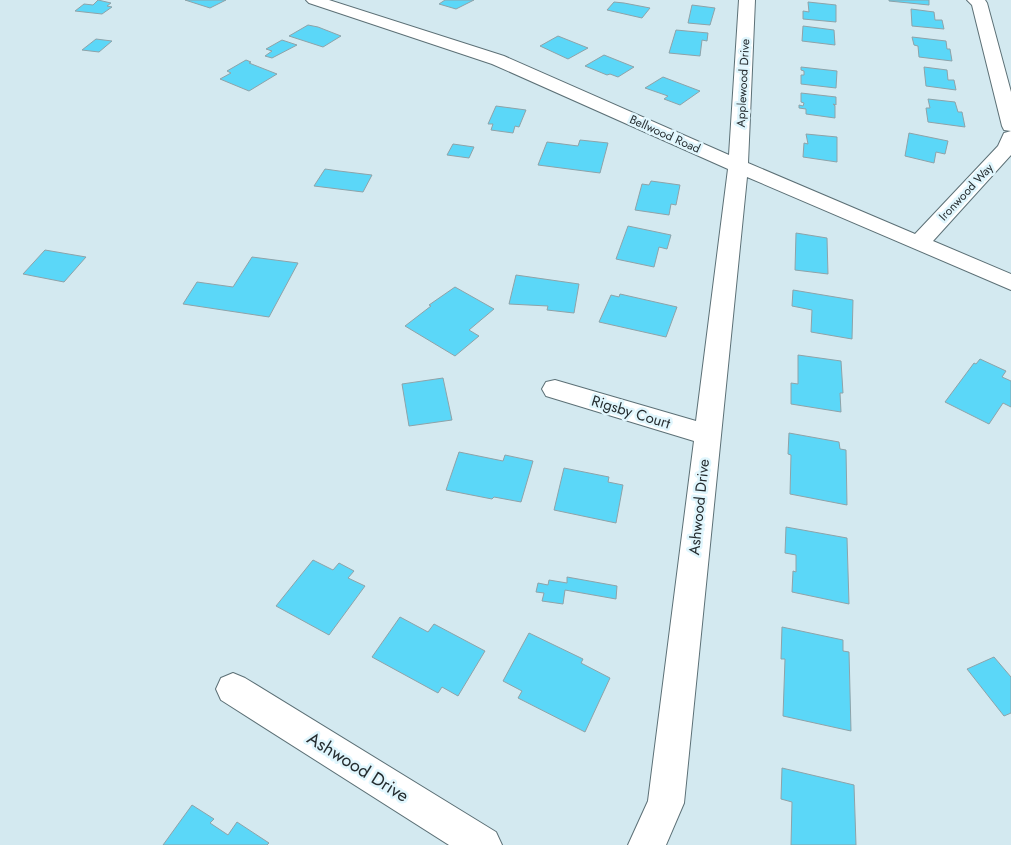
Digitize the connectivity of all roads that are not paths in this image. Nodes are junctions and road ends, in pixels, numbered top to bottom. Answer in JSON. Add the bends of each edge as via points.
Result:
{"nodes":[{"id":1,"x":314,"y":0,"type":"edge"},
{"id":2,"x":747,"y":0,"type":"edge"},
{"id":3,"x":975,"y":0,"type":"edge"},
{"id":4,"x":1011,"y":126,"type":"edge"},
{"id":5,"x":1011,"y":138,"type":"edge"},
{"id":6,"x":738,"y":166,"type":"junction"},
{"id":7,"x":919,"y":244,"type":"junction"},
{"id":8,"x":1011,"y":283,"type":"edge"},
{"id":9,"x":556,"y":389,"type":"dead end"},
{"id":10,"x":708,"y":435,"type":"junction"},
{"id":11,"x":233,"y":689,"type":"dead end"},
{"id":12,"x":483,"y":845,"type":"edge"},
{"id":13,"x":647,"y":845,"type":"edge"}],
"edges":[{"from":1,"to":6,"type":"street","name":"Bellwood Road","via":[[498,60]]},
{"from":2,"to":6,"type":"street","name":"Applewood Drive"},
{"from":3,"to":4,"type":"street","via":[[979,3]]},
{"from":5,"to":7,"type":"street","name":"Ironwood Way","via":[[1007,148]]},
{"from":6,"to":7,"type":"street","name":"Bellwood Road"},
{"from":6,"to":10,"type":"street","name":"Ashwood Drive"},
{"from":7,"to":8,"type":"street","name":"Bellwood Road"},
{"from":9,"to":10,"type":"street","name":"Rigsby Court"},
{"from":10,"to":13,"type":"street","name":"Ashwood Drive","via":[[666,803]]},
{"from":11,"to":12,"type":"street","name":"Ashwood Drive"}]}
